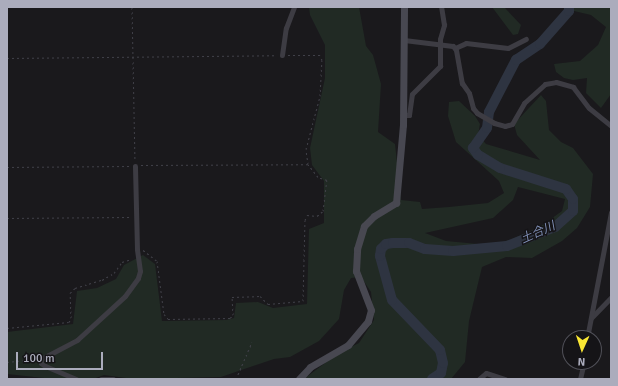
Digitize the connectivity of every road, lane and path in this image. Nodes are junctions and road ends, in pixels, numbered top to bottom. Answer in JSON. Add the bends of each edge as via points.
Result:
{"nodes":[{"id":1,"x":132,"y":7,"type":"edge"},
{"id":2,"x":294,"y":7,"type":"edge"},
{"id":3,"x":404,"y":7,"type":"edge"},
{"id":4,"x":441,"y":7,"type":"edge"},
{"id":5,"x":526,"y":39,"type":"dead end"},
{"id":6,"x":404,"y":40,"type":"junction"},
{"id":7,"x":441,"y":44,"type":"junction"},
{"id":8,"x":455,"y":48,"type":"junction"},
{"id":9,"x":282,"y":55,"type":"junction"},
{"id":10,"x":133,"y":56,"type":"junction"},
{"id":11,"x":7,"y":58,"type":"edge"},
{"id":12,"x":403,"y":115,"type":"junction"},
{"id":13,"x":611,"y":126,"type":"edge"},
{"id":14,"x":308,"y":164,"type":"junction"},
{"id":15,"x":135,"y":166,"type":"junction"},
{"id":16,"x":7,"y":167,"type":"edge"},
{"id":17,"x":611,"y":212,"type":"edge"},
{"id":18,"x":136,"y":217,"type":"junction"},
{"id":19,"x":7,"y":218,"type":"edge"},
{"id":20,"x":137,"y":249,"type":"junction"},
{"id":21,"x":137,"y":258,"type":"junction"},
{"id":22,"x":7,"y":262,"type":"edge"},
{"id":23,"x":611,"y":296,"type":"edge"},
{"id":24,"x":590,"y":319,"type":"junction"},
{"id":25,"x":7,"y":328,"type":"edge"},
{"id":26,"x":588,"y":330,"type":"edge"},
{"id":27,"x":252,"y":342,"type":"dead end"},
{"id":28,"x":41,"y":360,"type":"junction"},
{"id":29,"x":7,"y":362,"type":"edge"},
{"id":30,"x":76,"y":379,"type":"edge"},
{"id":31,"x":101,"y":379,"type":"edge"},
{"id":32,"x":113,"y":379,"type":"edge"},
{"id":33,"x":236,"y":379,"type":"edge"},
{"id":34,"x":299,"y":379,"type":"edge"},
{"id":35,"x":479,"y":379,"type":"edge"},
{"id":36,"x":505,"y":379,"type":"edge"}],
"edges":[{"from":1,"to":10,"type":"path"},
{"from":2,"to":9,"type":"street","via":[[286,28]]},
{"from":3,"to":6,"type":"street"},
{"from":4,"to":7,"type":"street","via":[[444,18]]},
{"from":5,"to":8,"type":"street","via":[[508,48],[466,43]]},
{"from":6,"to":7,"type":"street"},
{"from":6,"to":12,"type":"street"},
{"from":7,"to":8,"type":"street"},
{"from":7,"to":12,"type":"street","via":[[438,70],[412,94],[409,116]]},
{"from":8,"to":13,"type":"street","via":[[462,83],[469,92],[473,108],[482,116],[505,126],[512,124],[524,103],[532,95],[545,84],[556,82],[573,87],[589,108]]},
{"from":9,"to":10,"type":"path"},
{"from":9,"to":14,"type":"path","via":[[316,55],[322,60],[320,96],[306,149]]},
{"from":10,"to":11,"type":"path"},
{"from":10,"to":15,"type":"path"},
{"from":12,"to":34,"type":"street","via":[[396,203],[374,216],[364,226],[359,237],[356,271],[371,310],[368,321],[348,345],[310,367]]},
{"from":14,"to":15,"type":"path"},
{"from":14,"to":20,"type":"path","via":[[318,177],[327,180],[323,211],[317,216],[308,215],[305,220],[303,301],[268,304],[260,296],[232,296],[230,318],[168,319],[164,314],[157,261],[152,255]]},
{"from":15,"to":16,"type":"path"},
{"from":15,"to":18,"type":"street"},
{"from":17,"to":24,"type":"street"},
{"from":18,"to":19,"type":"path"},
{"from":18,"to":20,"type":"street"},
{"from":19,"to":22,"type":"path"},
{"from":20,"to":21,"type":"street"},
{"from":21,"to":25,"type":"path","via":[[122,262],[114,274],[95,284],[75,288],[70,293],[72,318],[69,322]]},
{"from":21,"to":28,"type":"street","via":[[140,271],[138,278],[125,296],[77,340]]},
{"from":23,"to":24,"type":"street"},
{"from":24,"to":26,"type":"street"},
{"from":27,"to":33,"type":"path"},
{"from":28,"to":29,"type":"path"},
{"from":28,"to":30,"type":"street","via":[[40,363],[45,366]]},
{"from":31,"to":32,"type":"street"},
{"from":35,"to":36,"type":"street","via":[[486,373]]}]}
